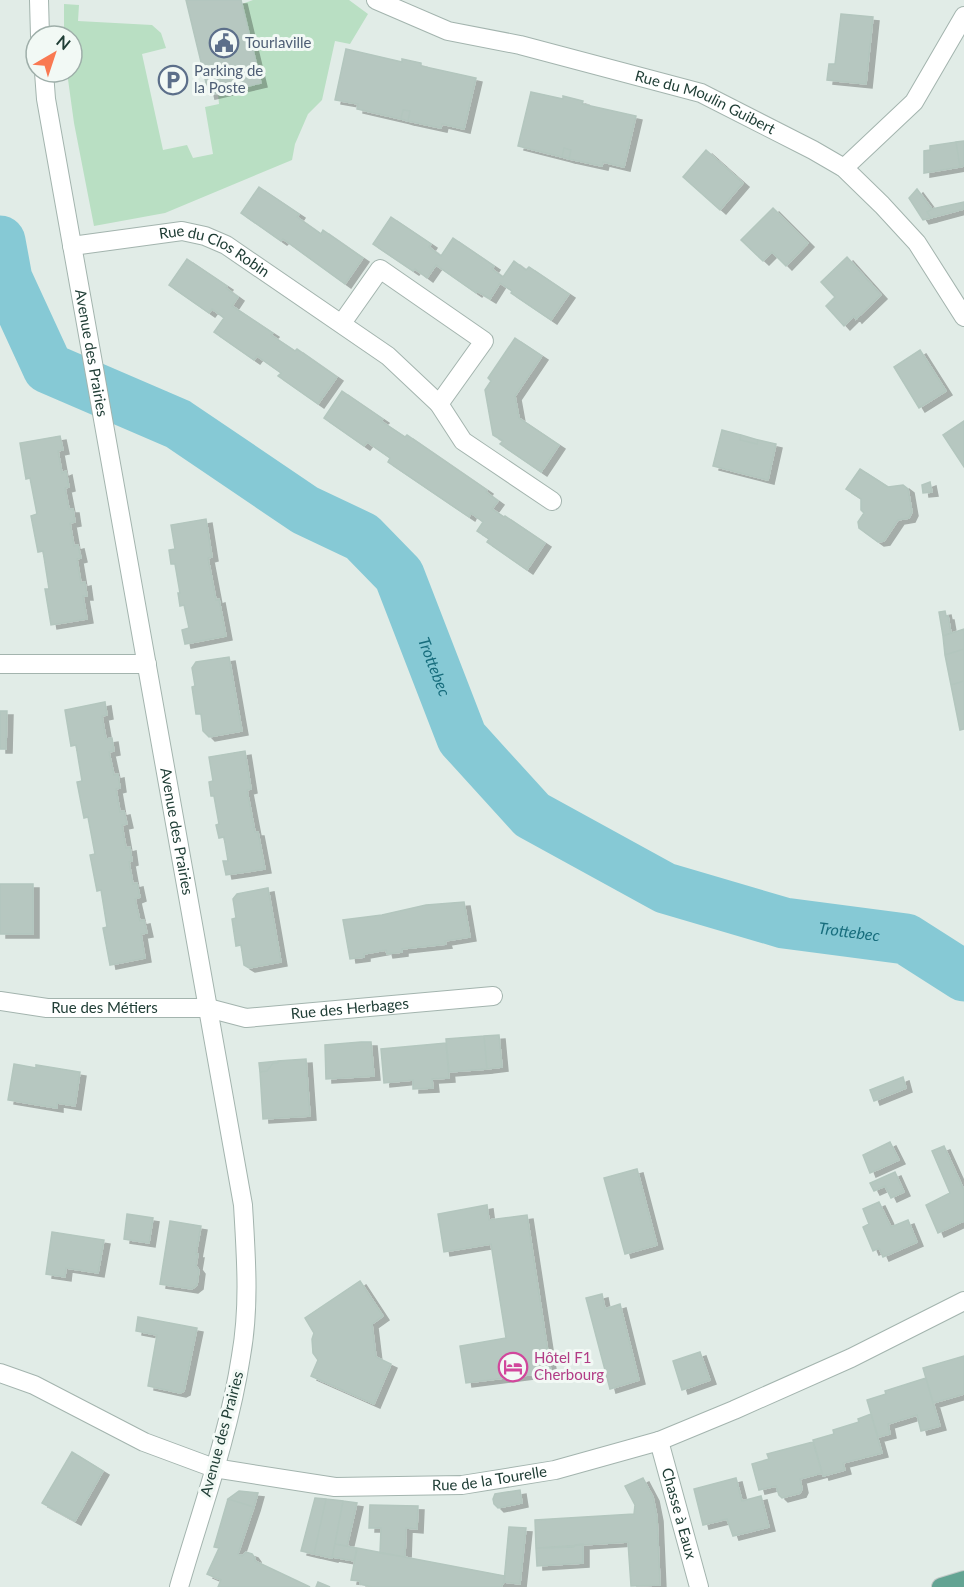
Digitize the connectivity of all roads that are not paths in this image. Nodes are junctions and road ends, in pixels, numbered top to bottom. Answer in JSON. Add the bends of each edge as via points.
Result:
{"nodes":[{"id":1,"x":39,"y":0,"type":"edge"},
{"id":2,"x":376,"y":0,"type":"edge"},
{"id":3,"x":964,"y":16,"type":"edge"},
{"id":4,"x":40,"y":24,"type":"edge"},
{"id":5,"x":45,"y":84,"type":"edge"},
{"id":6,"x":844,"y":168,"type":"junction"},
{"id":7,"x":72,"y":246,"type":"junction"},
{"id":8,"x":964,"y":317,"type":"edge"},
{"id":9,"x":342,"y":323,"type":"junction"},
{"id":10,"x":440,"y":404,"type":"junction"},
{"id":11,"x":552,"y":501,"type":"dead end"},
{"id":12,"x":0,"y":664,"type":"edge"},
{"id":13,"x":147,"y":664,"type":"junction"},
{"id":14,"x":493,"y":996,"type":"dead end"},
{"id":15,"x":0,"y":1001,"type":"edge"},
{"id":16,"x":208,"y":1008,"type":"junction"},
{"id":17,"x":964,"y":1301,"type":"edge"},
{"id":18,"x":0,"y":1373,"type":"edge"},
{"id":19,"x":659,"y":1441,"type":"junction"},
{"id":20,"x":214,"y":1468,"type":"junction"},
{"id":21,"x":964,"y":1580,"type":"edge"},
{"id":22,"x":179,"y":1587,"type":"edge"},
{"id":23,"x":699,"y":1587,"type":"edge"},
{"id":24,"x":941,"y":1587,"type":"edge"}],
"edges":[{"from":1,"to":4,"type":"street"},
{"from":2,"to":6,"type":"street","name":"Rue du Moulin Guibert","via":[[448,31],[520,45],[701,93]]},
{"from":3,"to":6,"type":"street","via":[[914,102]]},
{"from":5,"to":7,"type":"street","name":"Avenue des Prairies"},
{"from":6,"to":8,"type":"street","name":"Rue du Moulin Guibert","via":[[917,243]]},
{"from":7,"to":9,"type":"street","name":"Rue du Clos Robin","via":[[182,231],[205,236],[226,245]]},
{"from":7,"to":13,"type":"street","name":"Avenue des Prairies"},
{"from":9,"to":10,"type":"street","name":"Rue du Clos Robin","via":[[388,356]]},
{"from":9,"to":10,"type":"street","via":[[380,269],[484,341]]},
{"from":10,"to":11,"type":"street","name":"Rue du Clos Robin","via":[[463,441]]},
{"from":12,"to":13,"type":"street"},
{"from":13,"to":16,"type":"street","name":"Avenue des Prairies"},
{"from":14,"to":16,"type":"street","name":"Rue des Herbages","via":[[246,1018]]},
{"from":15,"to":16,"type":"street","name":"Rue des Métiers","via":[[47,1008]]},
{"from":16,"to":20,"type":"street","name":"Avenue des Prairies","via":[[243,1205],[248,1289],[242,1355]]},
{"from":17,"to":19,"type":"street","name":"Rue de la Tourelle","via":[[851,1358]]},
{"from":18,"to":20,"type":"street","name":"Rue de la Tourelle","via":[[34,1385],[144,1442]]},
{"from":19,"to":20,"type":"street","name":"Rue de la Tourelle","via":[[555,1470],[462,1485],[335,1487]]},
{"from":19,"to":23,"type":"street","name":"Chasse à Eaux"},
{"from":20,"to":22,"type":"street","name":"Avenue des Prairies"},
{"from":21,"to":24,"type":"main road"}]}
